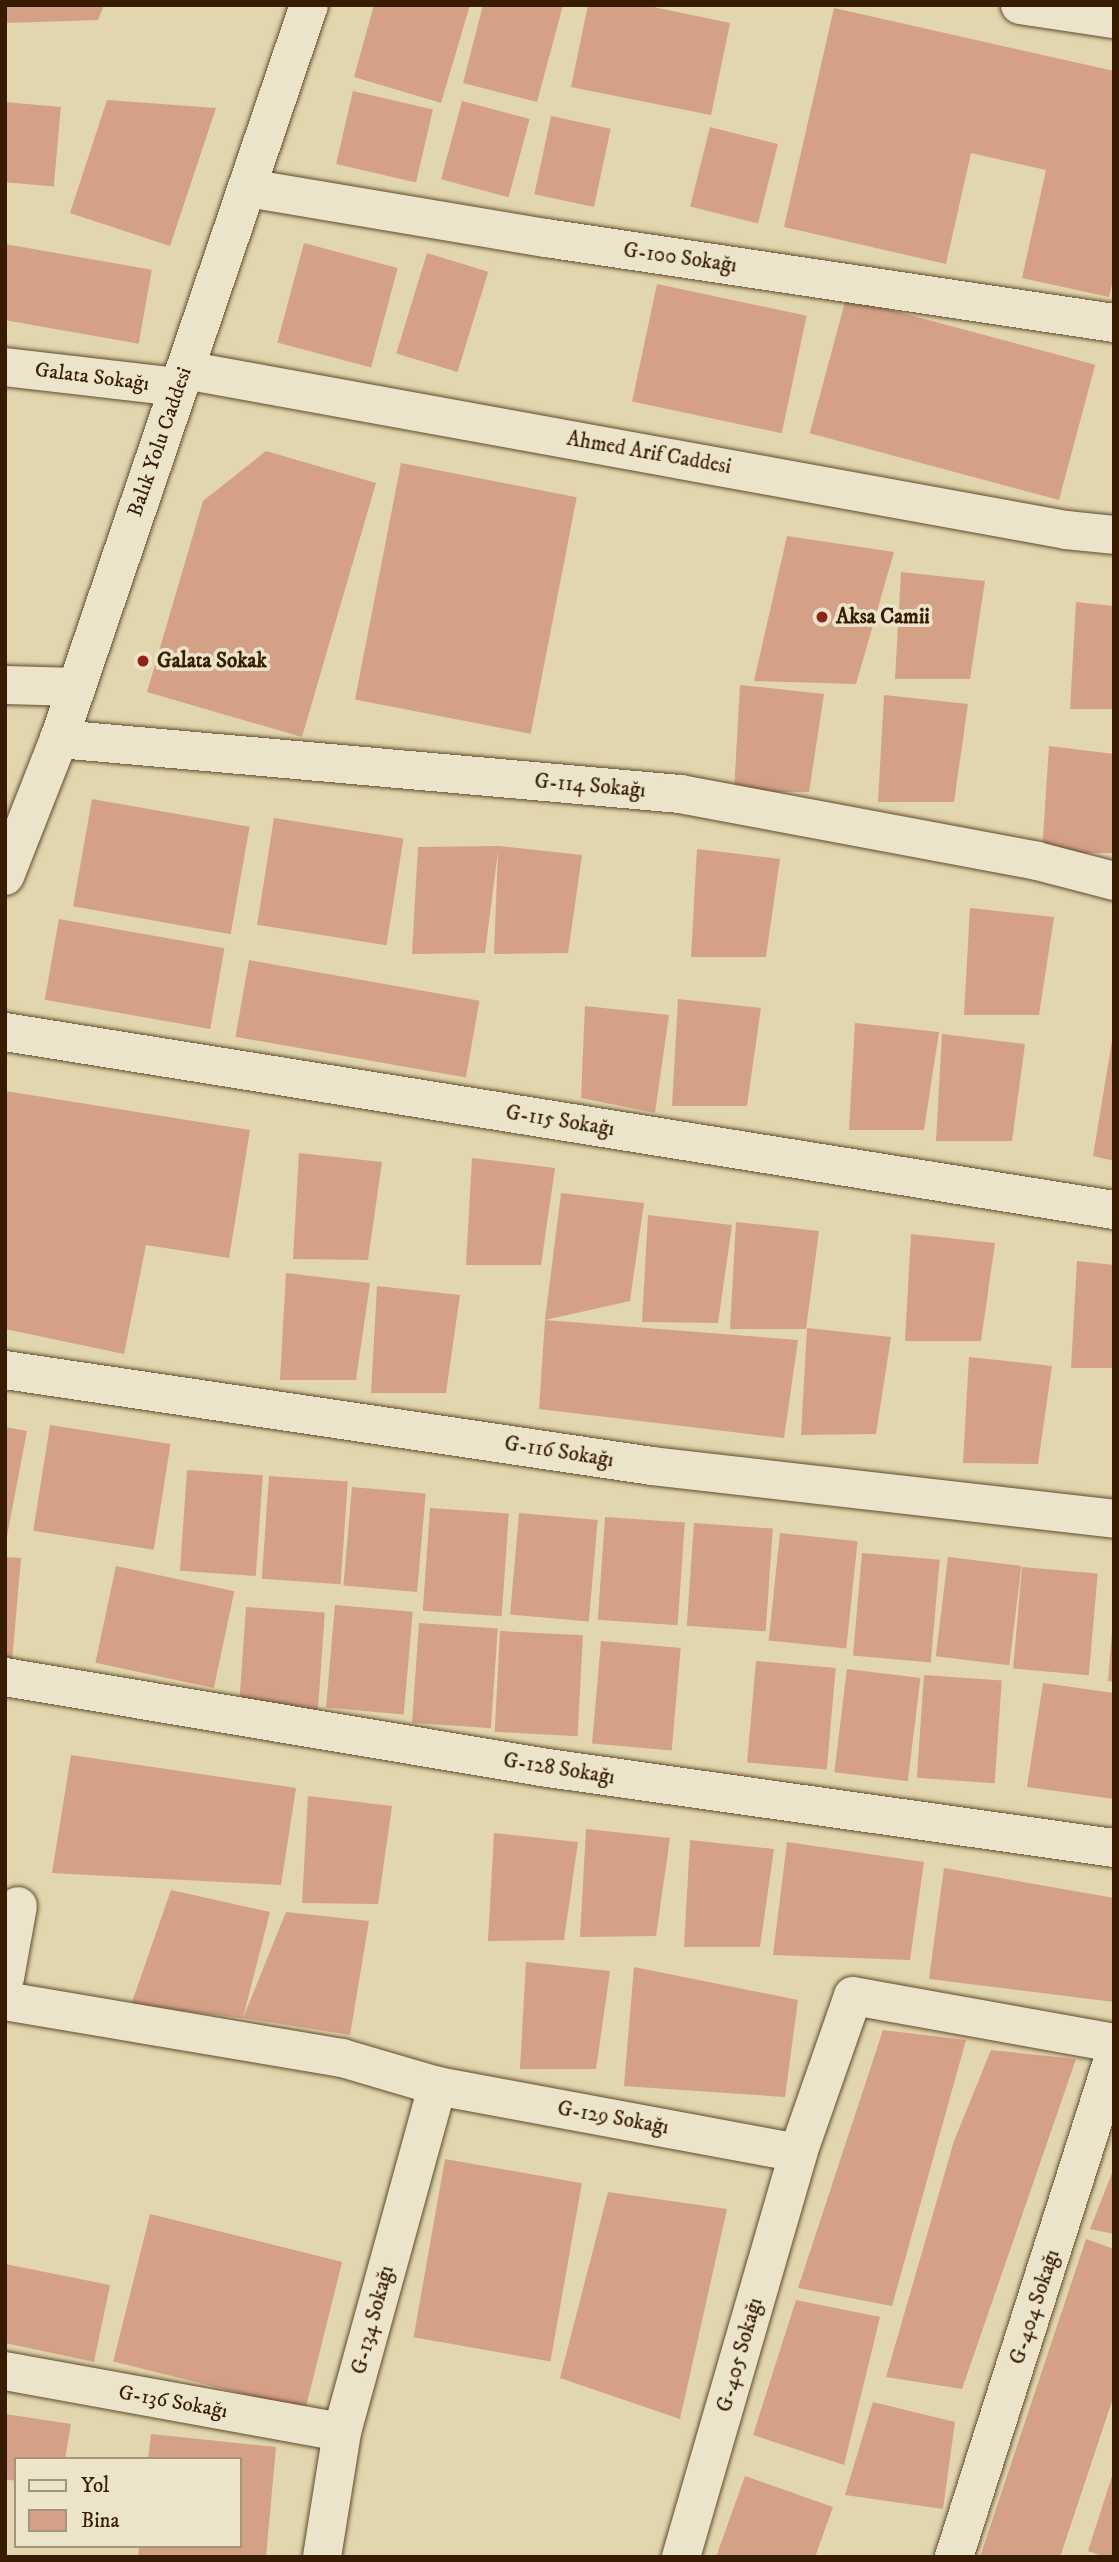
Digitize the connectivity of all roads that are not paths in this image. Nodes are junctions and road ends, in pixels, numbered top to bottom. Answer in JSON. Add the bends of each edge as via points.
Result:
{"nodes":[{"id":1,"x":309,"y":5,"type":"edge"},
{"id":2,"x":1020,"y":5,"type":"edge"},
{"id":3,"x":1114,"y":19,"type":"edge"},
{"id":4,"x":247,"y":188,"type":"junction"},
{"id":5,"x":1114,"y":323,"type":"edge"},
{"id":6,"x":5,"y":367,"type":"edge"},
{"id":7,"x":182,"y":379,"type":"junction"},
{"id":8,"x":1114,"y":535,"type":"edge"},
{"id":9,"x":5,"y":685,"type":"edge"},
{"id":10,"x":75,"y":687,"type":"junction"},
{"id":11,"x":59,"y":739,"type":"junction"},
{"id":12,"x":5,"y":876,"type":"edge"},
{"id":13,"x":1114,"y":881,"type":"edge"},
{"id":14,"x":5,"y":1032,"type":"edge"},
{"id":15,"x":1114,"y":1210,"type":"edge"},
{"id":16,"x":5,"y":1370,"type":"edge"},
{"id":17,"x":1114,"y":1519,"type":"edge"},
{"id":18,"x":5,"y":1677,"type":"edge"},
{"id":19,"x":1114,"y":1847,"type":"edge"},
{"id":20,"x":18,"y":1906,"type":"dead end"},
{"id":21,"x":5,"y":1978,"type":"edge"},
{"id":22,"x":5,"y":2001,"type":"edge"},
{"id":23,"x":1114,"y":2043,"type":"edge"},
{"id":24,"x":1114,"y":2056,"type":"edge"},
{"id":25,"x":437,"y":2086,"type":"junction"},
{"id":26,"x":799,"y":2153,"type":"junction"},
{"id":27,"x":5,"y":2371,"type":"edge"},
{"id":28,"x":342,"y":2432,"type":"junction"},
{"id":29,"x":322,"y":2557,"type":"edge"},
{"id":30,"x":681,"y":2557,"type":"edge"},
{"id":31,"x":954,"y":2557,"type":"edge"}],
"edges":[{"from":1,"to":4,"type":"street","name":"Balık Yolu Caddesi"},
{"from":2,"to":3,"type":"street"},
{"from":4,"to":5,"type":"street","name":"G-100 Sokağı"},
{"from":4,"to":7,"type":"street","name":"Balık Yolu Caddesi"},
{"from":6,"to":7,"type":"street","name":"Galata Sokağı"},
{"from":7,"to":8,"type":"street","name":"Ahmed Arif Caddesi"},
{"from":7,"to":10,"type":"street","name":"Balık Yolu Caddesi"},
{"from":9,"to":10,"type":"street"},
{"from":10,"to":11,"type":"street","name":"Balık Yolu Caddesi"},
{"from":11,"to":12,"type":"street","name":"Balık Yolu Caddesi"},
{"from":11,"to":13,"type":"street","name":"G-114 Sokağı","via":[[680,794],[1037,861]]},
{"from":14,"to":15,"type":"street","name":"G-115 Sokağı"},
{"from":16,"to":17,"type":"street","name":"G-116 Sokağı","via":[[652,1466]]},
{"from":18,"to":19,"type":"street","name":"G-128 Sokağı","via":[[541,1767]]},
{"from":20,"to":21,"type":"street"},
{"from":22,"to":25,"type":"street","name":"G-129 Sokağı","via":[[342,2058]]},
{"from":23,"to":26,"type":"street","via":[[853,1996]]},
{"from":24,"to":31,"type":"street","name":"G-404 Sokağı"},
{"from":25,"to":26,"type":"street","name":"G-129 Sokağı"},
{"from":25,"to":28,"type":"street","name":"G-134 Sokağı"},
{"from":26,"to":30,"type":"street","name":"G-405 Sokağı"},
{"from":27,"to":28,"type":"street","name":"G-136 Sokağı"},
{"from":28,"to":29,"type":"street","name":"G-134 Sokağı"}]}
